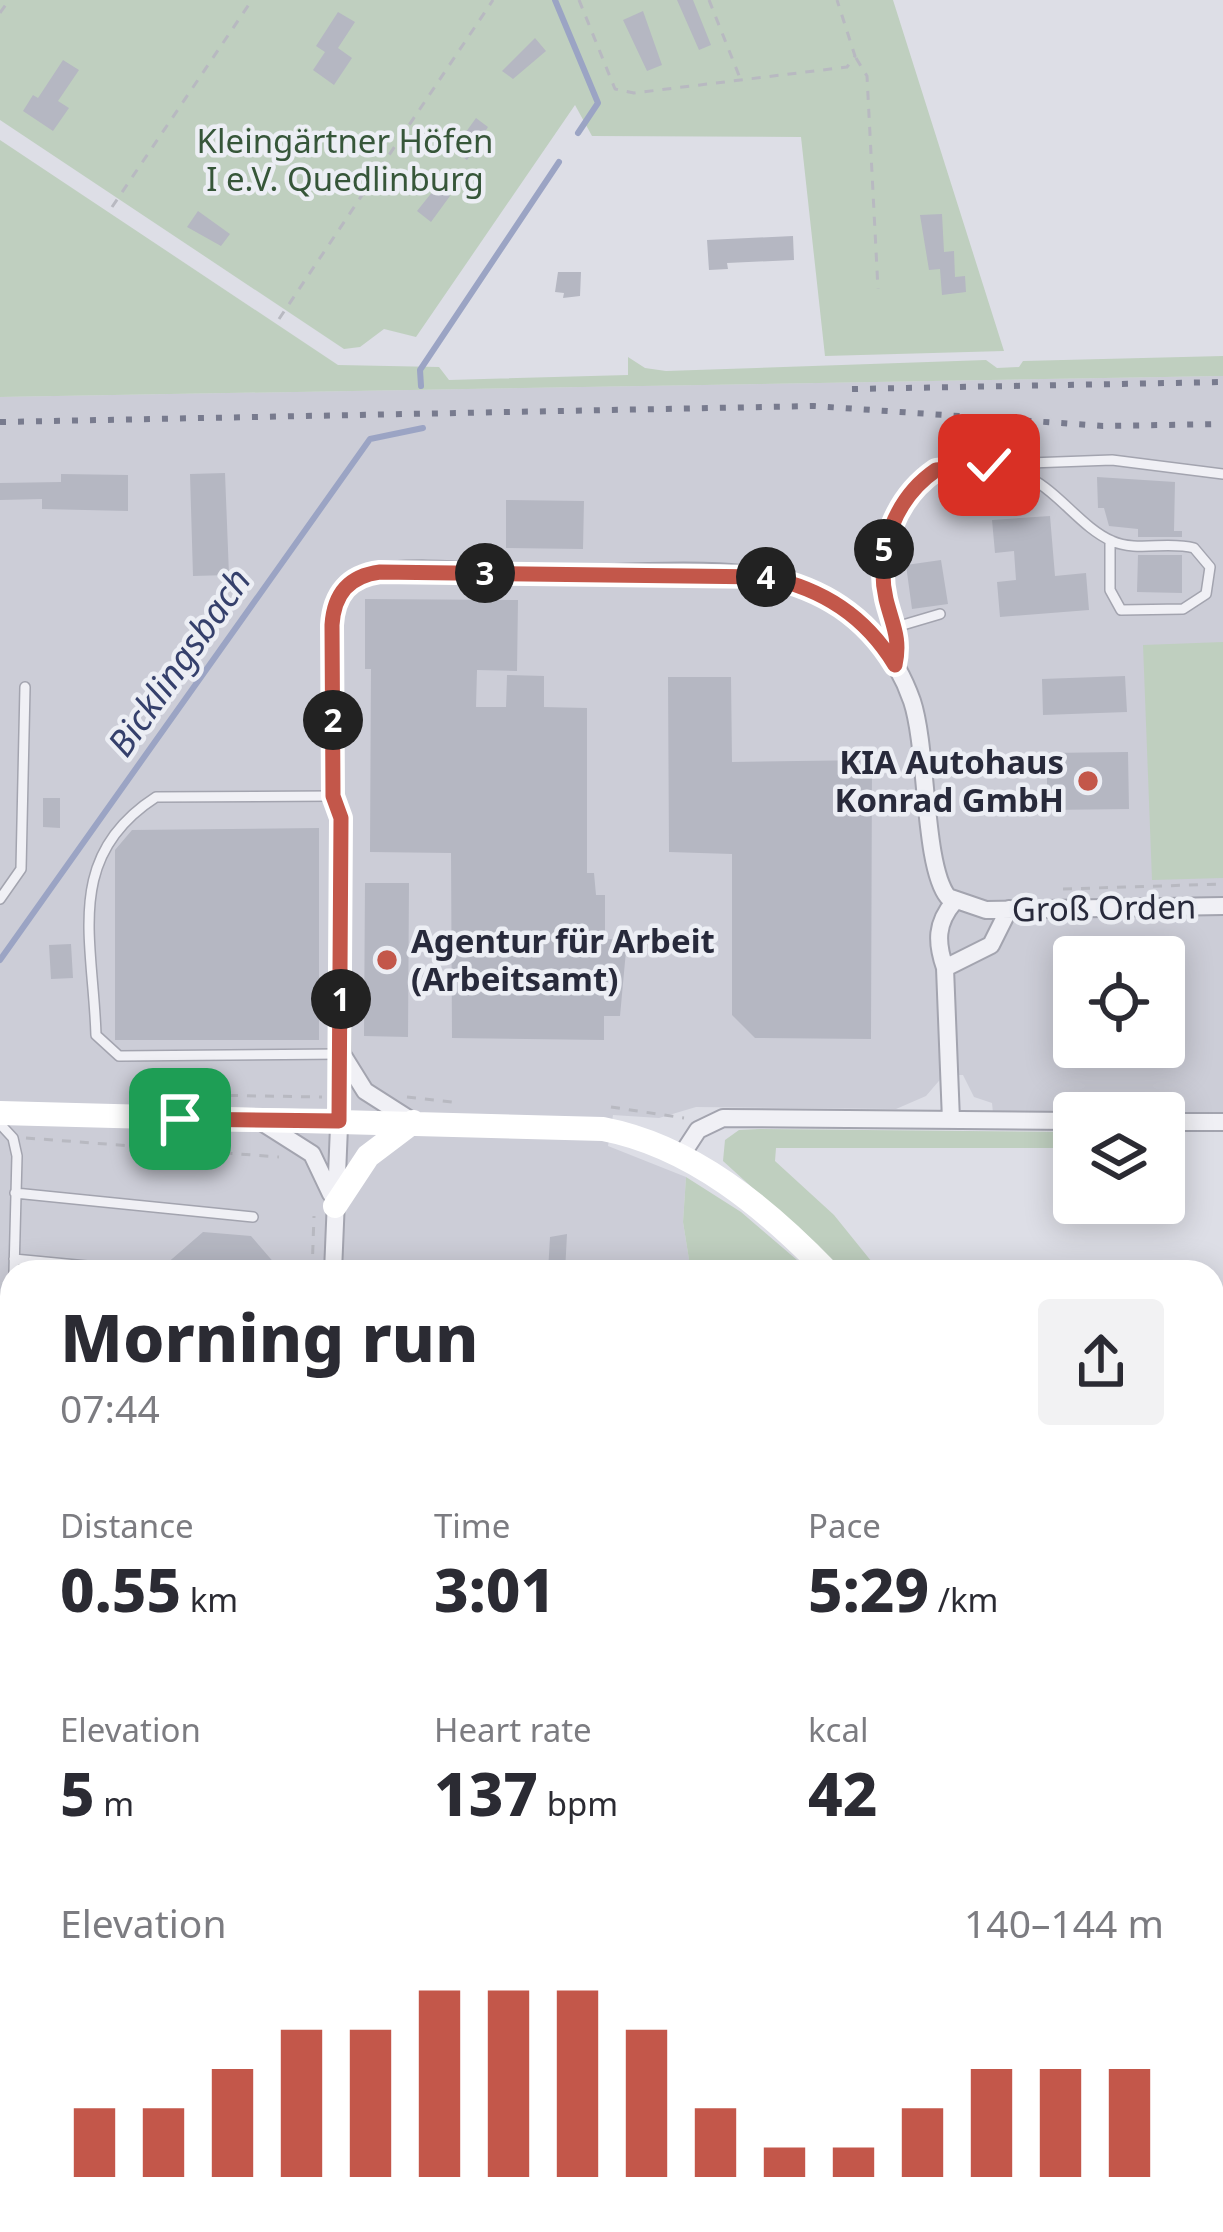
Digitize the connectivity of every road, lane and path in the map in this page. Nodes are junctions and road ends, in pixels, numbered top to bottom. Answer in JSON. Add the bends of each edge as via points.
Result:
{"nodes":[{"id":1,"x":9,"y":0,"type":"edge"},
{"id":2,"x":252,"y":0,"type":"edge"},
{"id":3,"x":493,"y":0,"type":"edge"},
{"id":4,"x":579,"y":0,"type":"edge"},
{"id":5,"x":709,"y":0,"type":"edge"},
{"id":6,"x":837,"y":0,"type":"edge"},
{"id":7,"x":0,"y":14,"type":"edge"},
{"id":8,"x":855,"y":56,"type":"junction"},
{"id":9,"x":741,"y":80,"type":"junction"},
{"id":10,"x":112,"y":207,"type":"dead end"},
{"id":11,"x":878,"y":289,"type":"dead end"},
{"id":12,"x":279,"y":319,"type":"dead end"},
{"id":13,"x":989,"y":465,"type":"junction"},
{"id":14,"x":1223,"y":474,"type":"edge"},
{"id":15,"x":1110,"y":541,"type":"junction"},
{"id":16,"x":940,"y":614,"type":"dead end"},
{"id":17,"x":896,"y":626,"type":"junction"},
{"id":18,"x":895,"y":665,"type":"junction"},
{"id":19,"x":25,"y":687,"type":"dead end"},
{"id":20,"x":958,"y":758,"type":"dead end"},
{"id":21,"x":925,"y":761,"type":"junction"},
{"id":22,"x":333,"y":796,"type":"junction"},
{"id":23,"x":1223,"y":884,"type":"edge"},
{"id":24,"x":1044,"y":890,"type":"dead end"},
{"id":25,"x":0,"y":899,"type":"edge"},
{"id":26,"x":954,"y":902,"type":"junction"},
{"id":27,"x":1223,"y":906,"type":"edge"},
{"id":28,"x":1009,"y":909,"type":"junction"},
{"id":29,"x":945,"y":968,"type":"junction"},
{"id":30,"x":341,"y":1054,"type":"junction"},
{"id":31,"x":594,"y":1107,"type":"dead end"},
{"id":32,"x":0,"y":1113,"type":"edge"},
{"id":33,"x":951,"y":1120,"type":"junction"},
{"id":34,"x":259,"y":1121,"type":"junction"},
{"id":35,"x":339,"y":1121,"type":"junction"},
{"id":36,"x":1053,"y":1121,"type":"edge"},
{"id":37,"x":1185,"y":1121,"type":"edge"},
{"id":38,"x":413,"y":1122,"type":"junction"},
{"id":39,"x":1223,"y":1122,"type":"edge"},
{"id":40,"x":707,"y":1123,"type":"junction"},
{"id":41,"x":0,"y":1124,"type":"edge"},
{"id":42,"x":13,"y":1138,"type":"junction"},
{"id":43,"x":681,"y":1156,"type":"junction"},
{"id":44,"x":298,"y":1158,"type":"dead end"},
{"id":45,"x":16,"y":1193,"type":"junction"},
{"id":46,"x":325,"y":1206,"type":"junction"},
{"id":47,"x":253,"y":1217,"type":"dead end"},
{"id":48,"x":14,"y":1259,"type":"joint"},
{"id":49,"x":24,"y":1260,"type":"edge"},
{"id":50,"x":314,"y":1260,"type":"edge"},
{"id":51,"x":332,"y":1260,"type":"edge"},
{"id":52,"x":815,"y":1260,"type":"edge"}],
"edges":[{"from":1,"to":7,"type":"path"},
{"from":2,"to":10,"type":"path"},
{"from":3,"to":12,"type":"path"},
{"from":4,"to":9,"type":"path","via":[[615,89]]},
{"from":5,"to":9,"type":"path"},
{"from":6,"to":8,"type":"path"},
{"from":8,"to":9,"type":"path","via":[[847,68]]},
{"from":8,"to":11,"type":"path","via":[[867,76]]},
{"from":13,"to":14,"type":"lane","via":[[1112,460]]},
{"from":13,"to":15,"type":"lane","via":[[1040,484]]},
{"from":13,"to":17,"type":"lane","via":[[936,470],[899,512],[883,564]]},
{"from":15,"to":15,"type":"lane","via":[[1200,551],[1210,567],[1205,595],[1183,609],[1121,610],[1110,590]]},
{"from":16,"to":17,"type":"lane"},
{"from":17,"to":18,"type":"lane"},
{"from":18,"to":21,"type":"street","via":[[913,702]]},
{"from":18,"to":22,"type":"street","via":[[840,605],[767,577],[363,574],[345,587],[333,613]]},
{"from":19,"to":25,"type":"lane","via":[[22,869]]},
{"from":20,"to":21,"type":"lane"},
{"from":21,"to":26,"type":"street","via":[[937,877]]},
{"from":22,"to":30,"type":"street","via":[[341,818]]},
{"from":22,"to":30,"type":"lane","via":[[156,797],[99,851],[92,902],[96,1036],[118,1056]]},
{"from":23,"to":24,"type":"path"},
{"from":26,"to":28,"type":"street","name":"Groß Orden"},
{"from":26,"to":29,"type":"street","via":[[939,924]]},
{"from":27,"to":28,"type":"street","name":"Groß Orden"},
{"from":28,"to":29,"type":"street","via":[[991,946]]},
{"from":29,"to":33,"type":"street"},
{"from":30,"to":35,"type":"street"},
{"from":30,"to":38,"type":"street","via":[[364,1091]]},
{"from":31,"to":40,"type":"path"},
{"from":32,"to":34,"type":"main road"},
{"from":33,"to":36,"type":"street"},
{"from":33,"to":40,"type":"street"},
{"from":34,"to":35,"type":"main road"},
{"from":34,"to":46,"type":"street","via":[[312,1154]]},
{"from":35,"to":38,"type":"main road"},
{"from":35,"to":46,"type":"street"},
{"from":37,"to":39,"type":"street"},
{"from":38,"to":43,"type":"main road","via":[[576,1125]]},
{"from":38,"to":46,"type":"main road","via":[[368,1156]]},
{"from":40,"to":43,"type":"street"},
{"from":41,"to":42,"type":"lane"},
{"from":42,"to":44,"type":"path"},
{"from":42,"to":45,"type":"lane"},
{"from":43,"to":52,"type":"main road","via":[[748,1200]]},
{"from":45,"to":47,"type":"lane"},
{"from":45,"to":48,"type":"lane"},
{"from":46,"to":50,"type":"path"},
{"from":46,"to":51,"type":"street"},
{"from":48,"to":49,"type":"lane"}]}
